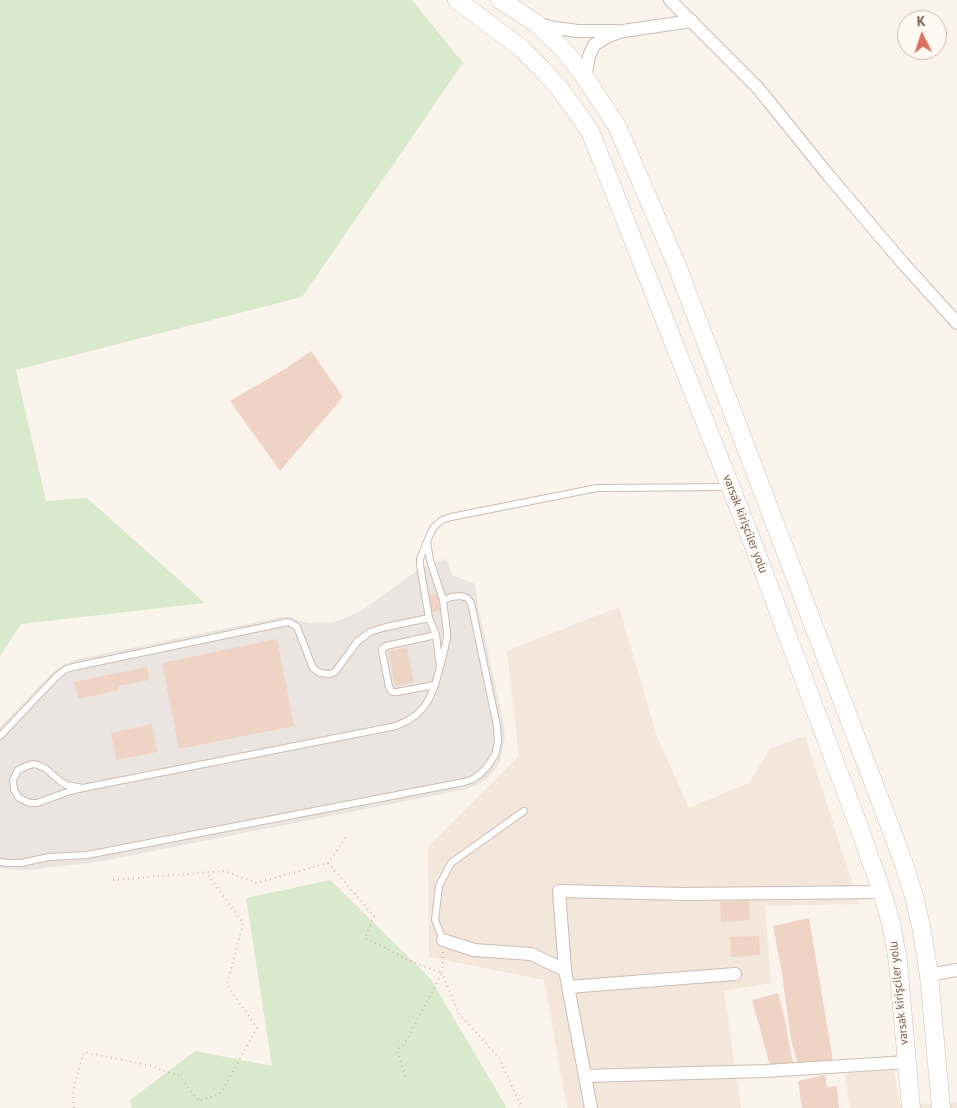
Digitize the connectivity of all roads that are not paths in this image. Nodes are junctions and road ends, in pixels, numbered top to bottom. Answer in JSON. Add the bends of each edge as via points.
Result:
{"nodes":[{"id":1,"x":458,"y":0,"type":"edge"},
{"id":2,"x":500,"y":0,"type":"edge"},
{"id":3,"x":670,"y":0,"type":"edge"},
{"id":4,"x":692,"y":21,"type":"junction"},
{"id":5,"x":536,"y":24,"type":"junction"},
{"id":6,"x":623,"y":31,"type":"junction"},
{"id":7,"x":585,"y":78,"type":"junction"},
{"id":8,"x":957,"y":323,"type":"edge"},
{"id":9,"x":731,"y":487,"type":"junction"},
{"id":10,"x":427,"y":540,"type":"junction"},
{"id":11,"x":443,"y":600,"type":"junction"},
{"id":12,"x":429,"y":618,"type":"junction"},
{"id":13,"x":436,"y":636,"type":"junction"},
{"id":14,"x":440,"y":667,"type":"junction"},
{"id":15,"x":435,"y":685,"type":"junction"},
{"id":16,"x":0,"y":736,"type":"edge"},
{"id":17,"x":83,"y":788,"type":"junction"},
{"id":18,"x":524,"y":812,"type":"dead end"},
{"id":19,"x":0,"y":862,"type":"edge"},
{"id":20,"x":882,"y":892,"type":"junction"},
{"id":21,"x":443,"y":940,"type":"joint"},
{"id":22,"x":565,"y":970,"type":"junction"},
{"id":23,"x":957,"y":970,"type":"edge"},
{"id":24,"x":735,"y":974,"type":"dead end"},
{"id":25,"x":929,"y":975,"type":"junction"},
{"id":26,"x":568,"y":987,"type":"junction"},
{"id":27,"x":907,"y":1062,"type":"junction"},
{"id":28,"x":585,"y":1076,"type":"junction"},
{"id":29,"x":591,"y":1108,"type":"edge"},
{"id":30,"x":911,"y":1108,"type":"edge"},
{"id":31,"x":941,"y":1108,"type":"edge"}],
"edges":[{"from":1,"to":9,"type":"street","name":"varsak kirişciler yolu","via":[[521,48],[560,89],[590,131]]},
{"from":2,"to":5,"type":"street"},
{"from":3,"to":4,"type":"street"},
{"from":4,"to":6,"type":"street"},
{"from":4,"to":8,"type":"street","via":[[758,88],[828,176]]},
{"from":5,"to":6,"type":"street","via":[[578,30]]},
{"from":5,"to":7,"type":"street"},
{"from":6,"to":7,"type":"street","via":[[594,45]]},
{"from":7,"to":25,"type":"street","via":[[617,126],[677,266],[902,858],[921,926]]},
{"from":9,"to":10,"type":"lane","via":[[597,488],[451,517],[435,526]]},
{"from":9,"to":20,"type":"street","name":"varsak kirişciler yolu"},
{"from":10,"to":11,"type":"lane"},
{"from":10,"to":12,"type":"lane","via":[[420,565]]},
{"from":11,"to":14,"type":"lane","via":[[447,638]]},
{"from":11,"to":19,"type":"lane","via":[[461,596],[471,603],[497,726],[495,755],[473,779],[87,855],[49,857],[21,863]]},
{"from":12,"to":13,"type":"lane"},
{"from":12,"to":16,"type":"lane","via":[[370,632],[357,642],[335,672],[330,674],[320,673],[314,668],[297,627],[288,622],[73,667],[56,677]]},
{"from":13,"to":14,"type":"lane"},
{"from":13,"to":15,"type":"lane","via":[[386,646],[382,651],[392,692]]},
{"from":14,"to":15,"type":"lane"},
{"from":15,"to":17,"type":"lane","via":[[424,707],[396,726]]},
{"from":17,"to":17,"type":"lane","via":[[30,803],[16,794],[13,780],[23,766],[35,764],[60,781]]},
{"from":18,"to":21,"type":"lane","via":[[451,863],[439,886],[435,920]]},
{"from":20,"to":22,"type":"street","via":[[684,894],[560,891]]},
{"from":20,"to":27,"type":"street","name":"varsak kirişciler yolu","via":[[898,962]]},
{"from":21,"to":22,"type":"street","via":[[474,950],[531,954]]},
{"from":22,"to":26,"type":"street"},
{"from":23,"to":25,"type":"street"},
{"from":24,"to":26,"type":"street"},
{"from":25,"to":31,"type":"street"},
{"from":26,"to":28,"type":"street"},
{"from":27,"to":28,"type":"street","via":[[766,1071]]},
{"from":27,"to":30,"type":"street","name":"varsak kirişciler yolu"},
{"from":28,"to":29,"type":"street"}]}
